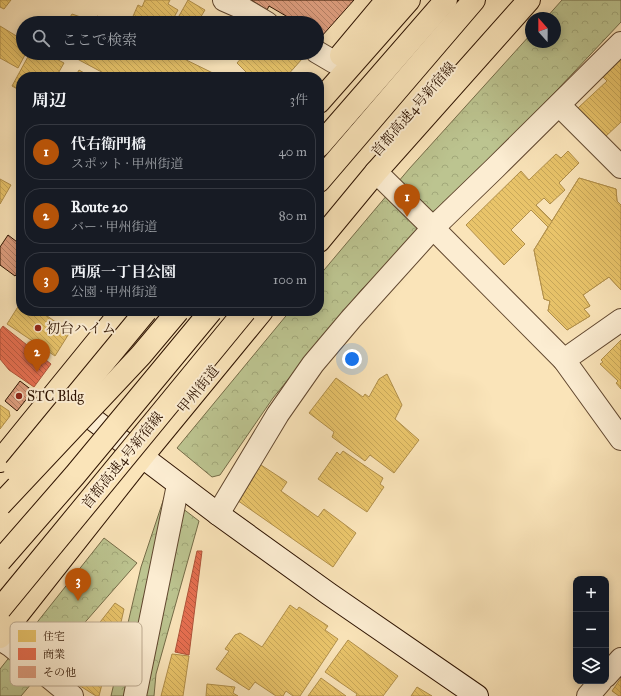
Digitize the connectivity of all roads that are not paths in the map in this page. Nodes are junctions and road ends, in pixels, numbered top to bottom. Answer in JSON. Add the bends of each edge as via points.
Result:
{"nodes":[{"id":1,"x":224,"y":0,"type":"edge"},
{"id":2,"x":387,"y":0,"type":"edge"},
{"id":3,"x":409,"y":0,"type":"edge"},
{"id":4,"x":446,"y":0,"type":"edge"},
{"id":5,"x":474,"y":0,"type":"edge"},
{"id":6,"x":510,"y":0,"type":"edge"},
{"id":7,"x":529,"y":0,"type":"edge"},
{"id":8,"x":255,"y":16,"type":"edge"},
{"id":9,"x":621,"y":43,"type":"edge"},
{"id":10,"x":326,"y":57,"type":"edge"},
{"id":11,"x":321,"y":72,"type":"edge"},
{"id":12,"x":324,"y":96,"type":"edge"},
{"id":13,"x":559,"y":105,"type":"junction"},
{"id":14,"x":324,"y":140,"type":"edge"},
{"id":15,"x":621,"y":167,"type":"edge"},
{"id":16,"x":376,"y":172,"type":"junction"},
{"id":17,"x":324,"y":175,"type":"edge"},
{"id":18,"x":324,"y":214,"type":"edge"},
{"id":19,"x":433,"y":228,"type":"junction"},
{"id":20,"x":324,"y":235,"type":"edge"},
{"id":21,"x":118,"y":316,"type":"edge"},
{"id":22,"x":142,"y":316,"type":"edge"},
{"id":23,"x":174,"y":316,"type":"edge"},
{"id":24,"x":207,"y":316,"type":"edge"},
{"id":25,"x":241,"y":316,"type":"edge"},
{"id":26,"x":258,"y":316,"type":"edge"},
{"id":27,"x":621,"y":320,"type":"edge"},
{"id":28,"x":564,"y":360,"type":"junction"},
{"id":29,"x":57,"y":392,"type":"junction"},
{"id":30,"x":621,"y":439,"type":"edge"},
{"id":31,"x":142,"y":458,"type":"junction"},
{"id":32,"x":0,"y":461,"type":"edge"},
{"id":33,"x":178,"y":485,"type":"junction"},
{"id":34,"x":0,"y":488,"type":"edge"},
{"id":35,"x":0,"y":505,"type":"edge"},
{"id":36,"x":218,"y":514,"type":"junction"},
{"id":37,"x":0,"y":561,"type":"edge"},
{"id":38,"x":0,"y":609,"type":"edge"},
{"id":39,"x":13,"y":622,"type":"edge"},
{"id":40,"x":10,"y":625,"type":"edge"},
{"id":41,"x":0,"y":638,"type":"edge"},
{"id":42,"x":10,"y":645,"type":"edge"},
{"id":43,"x":621,"y":659,"type":"edge"},
{"id":44,"x":142,"y":662,"type":"edge"},
{"id":45,"x":609,"y":673,"type":"edge"},
{"id":46,"x":598,"y":684,"type":"edge"},
{"id":47,"x":60,"y":686,"type":"edge"},
{"id":48,"x":137,"y":686,"type":"edge"},
{"id":49,"x":72,"y":696,"type":"edge"},
{"id":50,"x":135,"y":696,"type":"edge"},
{"id":51,"x":477,"y":696,"type":"edge"},
{"id":52,"x":588,"y":696,"type":"edge"}],
"edges":[{"from":1,"to":8,"type":"street"},
{"from":2,"to":10,"type":"highway"},
{"from":3,"to":12,"type":"highway"},
{"from":4,"to":14,"type":"highway"},
{"from":5,"to":17,"type":"highway"},
{"from":6,"to":18,"type":"highway","name":"首都高速4号新宿線"},
{"from":7,"to":16,"type":"highway"},
{"from":9,"to":13,"type":"street"},
{"from":10,"to":11,"type":"highway"},
{"from":13,"to":15,"type":"street"},
{"from":13,"to":19,"type":"street"},
{"from":16,"to":19,"type":"street"},
{"from":16,"to":20,"type":"highway"},
{"from":19,"to":28,"type":"street"},
{"from":19,"to":36,"type":"street","via":[[313,364],[278,414]]},
{"from":21,"to":29,"type":"highway"},
{"from":22,"to":34,"type":"highway","bridge":true},
{"from":23,"to":35,"type":"highway","bridge":true,"via":[[141,355]]},
{"from":24,"to":37,"type":"highway","bridge":true},
{"from":25,"to":38,"type":"highway","name":"首都高速4号新宿線","bridge":true},
{"from":26,"to":31,"type":"highway","name":"甲州街道"},
{"from":27,"to":28,"type":"street"},
{"from":28,"to":30,"type":"street"},
{"from":29,"to":31,"type":"street"},
{"from":29,"to":32,"type":"highway"},
{"from":31,"to":33,"type":"street"},
{"from":31,"to":39,"type":"highway","name":"甲州街道"},
{"from":33,"to":36,"type":"street"},
{"from":33,"to":44,"type":"street"},
{"from":36,"to":51,"type":"street"},
{"from":40,"to":41,"type":"highway","name":"甲州街道"},
{"from":41,"to":42,"type":"street"},
{"from":43,"to":45,"type":"street"},
{"from":46,"to":52,"type":"street"},
{"from":47,"to":49,"type":"street"},
{"from":48,"to":50,"type":"street"}]}
